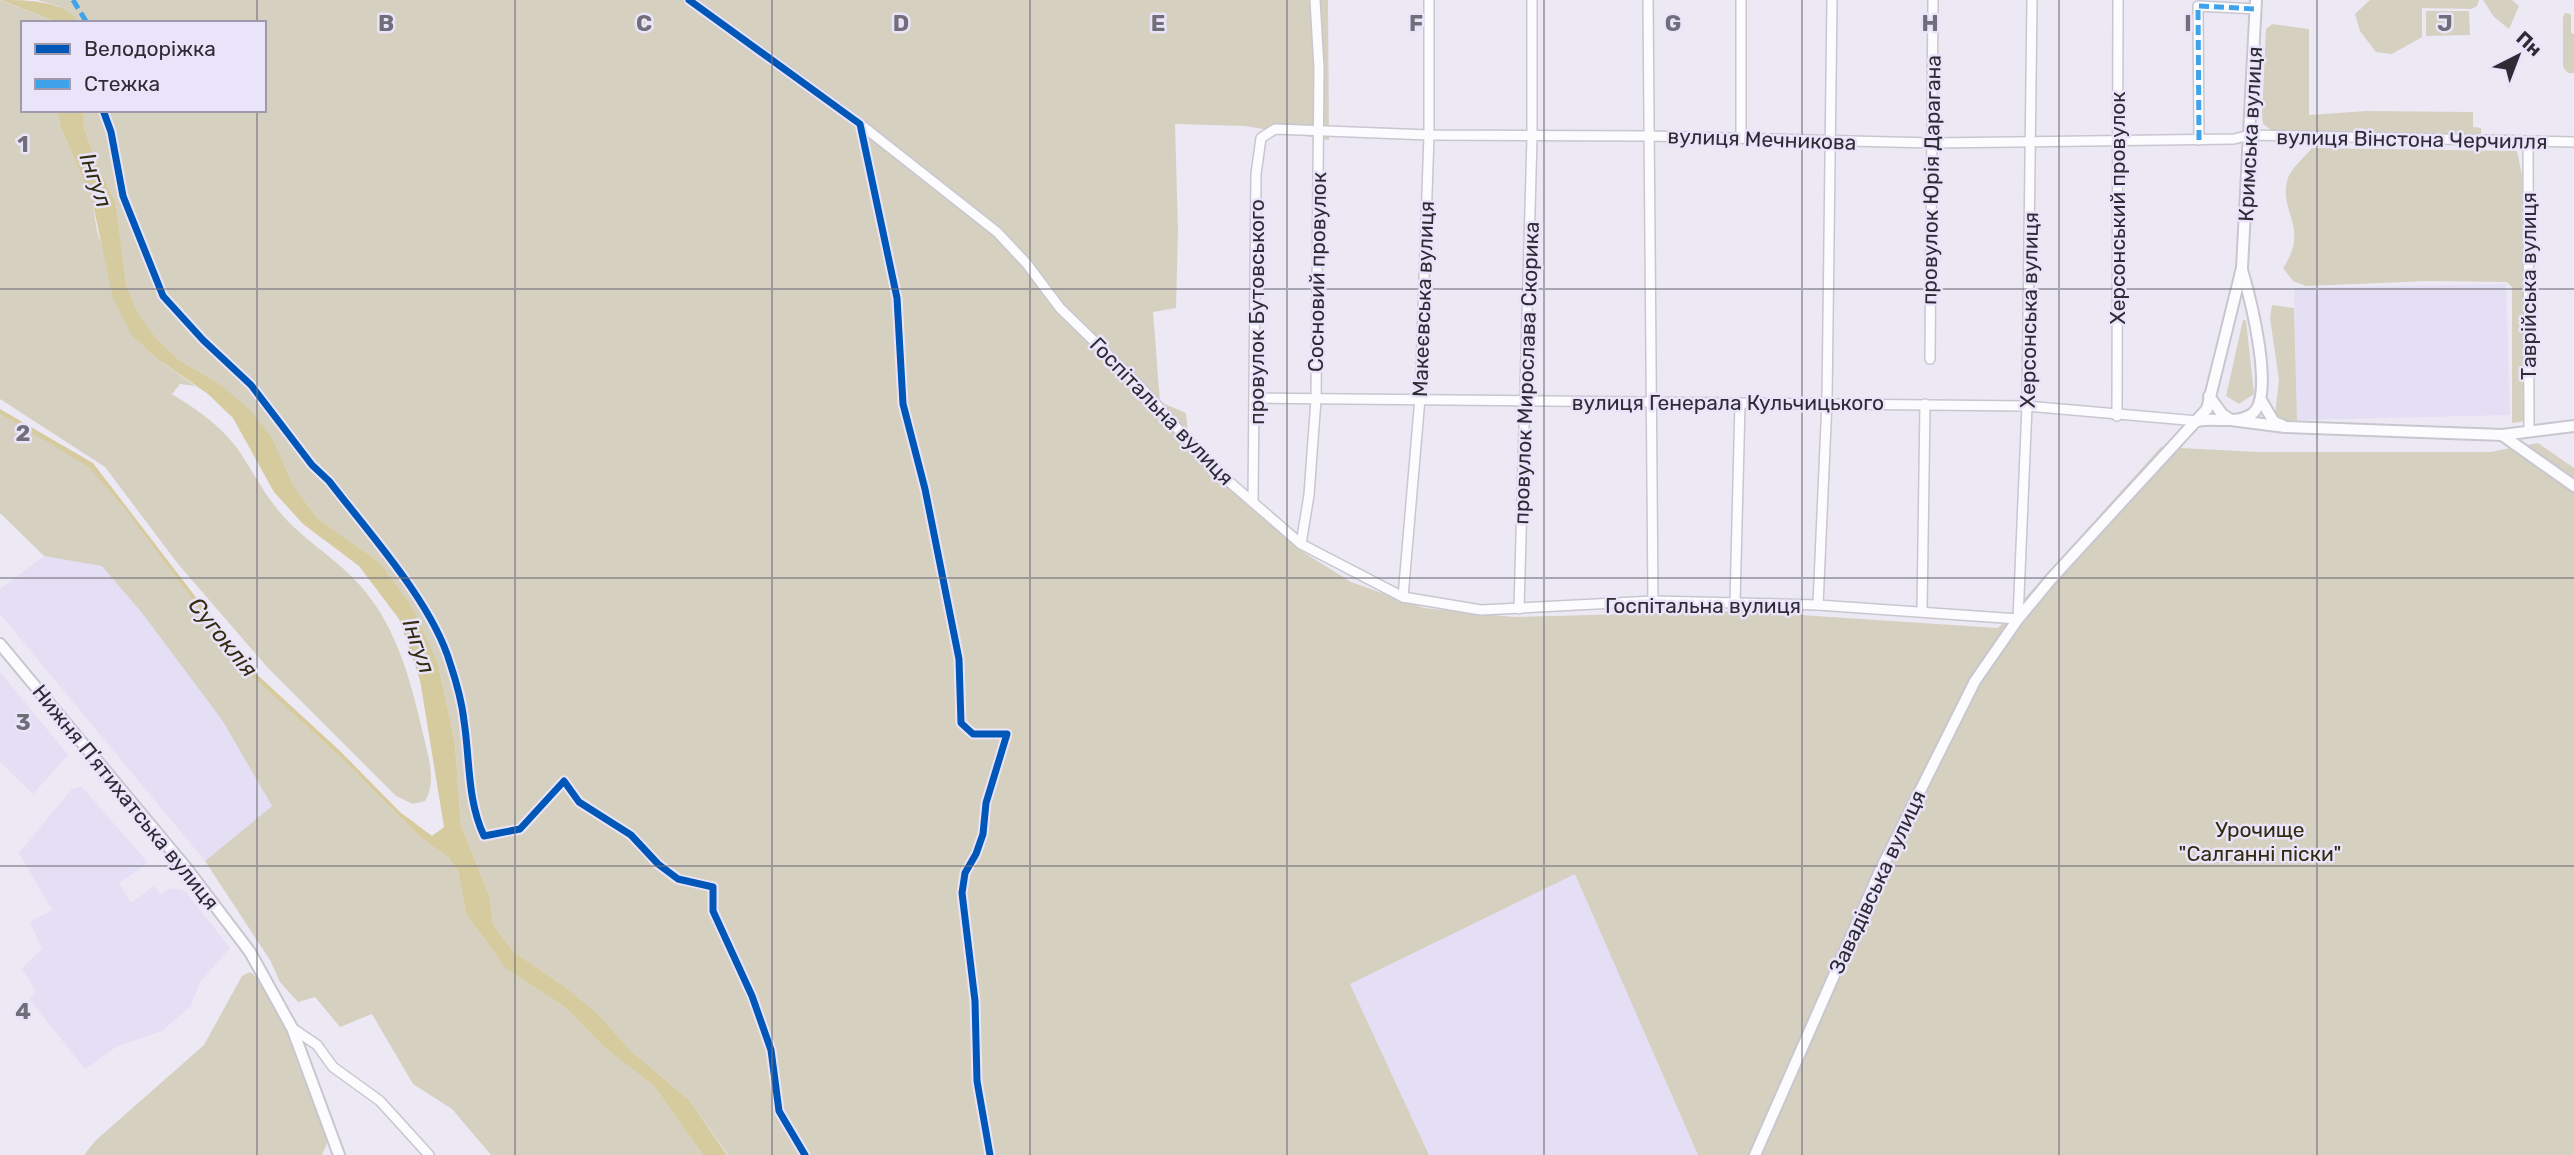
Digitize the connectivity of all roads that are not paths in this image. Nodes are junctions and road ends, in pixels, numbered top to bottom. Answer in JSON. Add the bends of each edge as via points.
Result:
{"nodes":[{"id":1,"x":688,"y":0,"type":"edge"},
{"id":2,"x":1315,"y":0,"type":"edge"},
{"id":3,"x":1429,"y":0,"type":"edge"},
{"id":4,"x":1532,"y":0,"type":"edge"},
{"id":5,"x":1648,"y":0,"type":"edge"},
{"id":6,"x":1741,"y":0,"type":"edge"},
{"id":7,"x":1832,"y":0,"type":"edge"},
{"id":8,"x":1933,"y":0,"type":"edge"},
{"id":9,"x":2032,"y":0,"type":"edge"},
{"id":10,"x":2118,"y":0,"type":"edge"},
{"id":11,"x":2256,"y":4,"type":"edge"},
{"id":12,"x":1275,"y":129,"type":"joint"},
{"id":13,"x":1319,"y":132,"type":"junction"},
{"id":14,"x":1429,"y":135,"type":"junction"},
{"id":15,"x":2250,"y":135,"type":"junction"},
{"id":16,"x":1648,"y":136,"type":"junction"},
{"id":17,"x":1532,"y":137,"type":"junction"},
{"id":18,"x":1741,"y":138,"type":"junction"},
{"id":19,"x":2199,"y":140,"type":"junction"},
{"id":20,"x":1831,"y":142,"type":"junction"},
{"id":21,"x":2033,"y":142,"type":"junction"},
{"id":22,"x":2117,"y":142,"type":"junction"},
{"id":23,"x":2528,"y":142,"type":"junction"},
{"id":24,"x":2574,"y":142,"type":"edge"},
{"id":25,"x":1932,"y":143,"type":"junction"},
{"id":26,"x":2242,"y":268,"type":"junction"},
{"id":27,"x":2250,"y":300,"type":"junction"},
{"id":28,"x":2230,"y":310,"type":"junction"},
{"id":29,"x":1930,"y":359,"type":"dead end"},
{"id":30,"x":2210,"y":396,"type":"junction"},
{"id":31,"x":1256,"y":398,"type":"junction"},
{"id":32,"x":1420,"y":398,"type":"junction"},
{"id":33,"x":1316,"y":399,"type":"junction"},
{"id":34,"x":1527,"y":399,"type":"junction"},
{"id":35,"x":2262,"y":400,"type":"junction"},
{"id":36,"x":1827,"y":401,"type":"junction"},
{"id":37,"x":1740,"y":403,"type":"junction"},
{"id":38,"x":1650,"y":404,"type":"junction"},
{"id":39,"x":1925,"y":404,"type":"junction"},
{"id":40,"x":2027,"y":406,"type":"junction"},
{"id":41,"x":2118,"y":416,"type":"junction"},
{"id":42,"x":2231,"y":420,"type":"junction"},
{"id":43,"x":2199,"y":421,"type":"junction"},
{"id":44,"x":2285,"y":426,"type":"junction"},
{"id":45,"x":2574,"y":426,"type":"edge"},
{"id":46,"x":2529,"y":431,"type":"junction"},
{"id":47,"x":2502,"y":435,"type":"junction"},
{"id":48,"x":2574,"y":486,"type":"edge"},
{"id":49,"x":1253,"y":502,"type":"junction"},
{"id":50,"x":1301,"y":544,"type":"junction"},
{"id":51,"x":1403,"y":597,"type":"junction"},
{"id":52,"x":1653,"y":601,"type":"junction"},
{"id":53,"x":1735,"y":603,"type":"junction"},
{"id":54,"x":1818,"y":605,"type":"junction"},
{"id":55,"x":1519,"y":609,"type":"junction"},
{"id":56,"x":1922,"y":612,"type":"junction"},
{"id":57,"x":2018,"y":619,"type":"junction"},
{"id":58,"x":0,"y":644,"type":"edge"},
{"id":59,"x":292,"y":1028,"type":"junction"},
{"id":60,"x":340,"y":1155,"type":"edge"},
{"id":61,"x":429,"y":1155,"type":"edge"},
{"id":62,"x":1755,"y":1155,"type":"edge"}],
"edges":[{"from":1,"to":49,"type":"street","name":"Госпітальна вулиця","via":[[860,124],[997,232],[1060,308],[1138,384],[1211,466]]},
{"from":2,"to":13,"type":"street","name":"Сосновий провулок"},
{"from":3,"to":14,"type":"street","name":"Макеєвська вулиця"},
{"from":4,"to":17,"type":"street","name":"провулок Мирослава Скорика"},
{"from":5,"to":16,"type":"street"},
{"from":6,"to":18,"type":"street"},
{"from":7,"to":20,"type":"street"},
{"from":8,"to":25,"type":"street","name":"провулок Юрія Дарагана"},
{"from":9,"to":21,"type":"street","name":"Херсонська вулиця"},
{"from":10,"to":22,"type":"street","name":"Херсонський провулок"},
{"from":11,"to":15,"type":"street","name":"Кримська вулиця"},
{"from":11,"to":19,"type":"street","via":[[2198,6]]},
{"from":12,"to":13,"type":"street","name":"вулиця Мечникова"},
{"from":12,"to":31,"type":"street","name":"провулок Бутовського","via":[[1261,138],[1256,174]]},
{"from":13,"to":14,"type":"street","name":"вулиця Мечникова"},
{"from":13,"to":33,"type":"street","name":"Сосновий провулок"},
{"from":14,"to":17,"type":"street","name":"вулиця Мечникова"},
{"from":14,"to":32,"type":"street","name":"Макеєвська вулиця"},
{"from":15,"to":19,"type":"street","name":"вулиця Мечникова"},
{"from":15,"to":23,"type":"street","name":"вулиця Вінстона Черчилля"},
{"from":15,"to":26,"type":"street","name":"Кримська вулиця"},
{"from":16,"to":17,"type":"street","name":"вулиця Мечникова"},
{"from":16,"to":18,"type":"street","name":"вулиця Мечникова"},
{"from":16,"to":38,"type":"street"},
{"from":17,"to":34,"type":"street","name":"провулок Мирослава Скорика"},
{"from":18,"to":20,"type":"street","name":"вулиця Мечникова"},
{"from":19,"to":22,"type":"street","name":"вулиця Мечникова"},
{"from":20,"to":25,"type":"street","name":"вулиця Мечникова"},
{"from":20,"to":36,"type":"street"},
{"from":21,"to":22,"type":"street","name":"вулиця Мечникова"},
{"from":21,"to":25,"type":"street","name":"вулиця Мечникова"},
{"from":21,"to":40,"type":"street","name":"Херсонська вулиця"},
{"from":22,"to":41,"type":"street","name":"Херсонський провулок"},
{"from":23,"to":24,"type":"street","name":"вулиця Вінстона Черчилля"},
{"from":23,"to":46,"type":"street","name":"Таврійська вулиця"},
{"from":25,"to":29,"type":"street","name":"провулок Юрія Дарагана"},
{"from":26,"to":27,"type":"street","name":"Кримська вулиця"},
{"from":26,"to":28,"type":"street","name":"Кримська вулиця"},
{"from":27,"to":28,"type":"street","via":[[2238,301]]},
{"from":27,"to":35,"type":"street","name":"Кримська вулиця","via":[[2261,360]]},
{"from":28,"to":30,"type":"street","name":"Кримська вулиця"},
{"from":30,"to":42,"type":"street"},
{"from":30,"to":43,"type":"street","name":"Кримська вулиця"},
{"from":31,"to":33,"type":"street","name":"вулиця Генерала Кульчицького"},
{"from":31,"to":49,"type":"street","name":"провулок Бутовського"},
{"from":32,"to":33,"type":"street","name":"вулиця Генерала Кульчицького"},
{"from":32,"to":34,"type":"street","name":"вулиця Генерала Кульчицького"},
{"from":32,"to":51,"type":"street","name":"Макеєвська вулиця"},
{"from":33,"to":50,"type":"street","name":"Сосновий провулок"},
{"from":34,"to":38,"type":"street","name":"вулиця Генерала Кульчицького"},
{"from":34,"to":55,"type":"street","name":"провулок Мирослава Скорика"},
{"from":35,"to":42,"type":"street","via":[[2252,413]]},
{"from":35,"to":44,"type":"street","via":[[2274,422]]},
{"from":36,"to":37,"type":"street","name":"вулиця Генерала Кульчицького"},
{"from":36,"to":39,"type":"street","name":"вулиця Генерала Кульчицького"},
{"from":36,"to":54,"type":"street"},
{"from":37,"to":38,"type":"street","name":"вулиця Генерала Кульчицького"},
{"from":37,"to":53,"type":"street"},
{"from":38,"to":52,"type":"street"},
{"from":39,"to":40,"type":"street","name":"вулиця Генерала Кульчицького"},
{"from":39,"to":56,"type":"street"},
{"from":40,"to":41,"type":"street","name":"вулиця Генерала Кульчицького"},
{"from":40,"to":57,"type":"street","name":"Херсонська вулиця"},
{"from":41,"to":43,"type":"street","name":"вулиця Генерала Кульчицького"},
{"from":42,"to":43,"type":"street"},
{"from":42,"to":44,"type":"street"},
{"from":43,"to":57,"type":"street","name":"Кримська вулиця"},
{"from":44,"to":47,"type":"street"},
{"from":45,"to":46,"type":"street"},
{"from":46,"to":47,"type":"street"},
{"from":47,"to":48,"type":"street"},
{"from":49,"to":50,"type":"street","name":"Госпітальна вулиця"},
{"from":50,"to":51,"type":"street","name":"Госпітальна вулиця"},
{"from":51,"to":55,"type":"street","name":"Госпітальна вулиця","via":[[1481,610]]},
{"from":52,"to":53,"type":"street","name":"Госпітальна вулиця"},
{"from":52,"to":55,"type":"street","name":"Госпітальна вулиця"},
{"from":53,"to":54,"type":"street","name":"Госпітальна вулиця"},
{"from":54,"to":56,"type":"street","name":"Госпітальна вулиця"},
{"from":56,"to":57,"type":"street","name":"Госпітальна вулиця"},
{"from":57,"to":62,"type":"street","name":"Завадівська вулиця","via":[[1975,681],[1880,871]]},
{"from":58,"to":59,"type":"street","name":"Нижня Пʼятихатська вулиця","via":[[187,869],[250,952]]},
{"from":59,"to":60,"type":"street","name":"Нижня Пʼятихатська вулиця"},
{"from":59,"to":61,"type":"street","via":[[317,1045],[333,1067],[380,1101]]}]}
